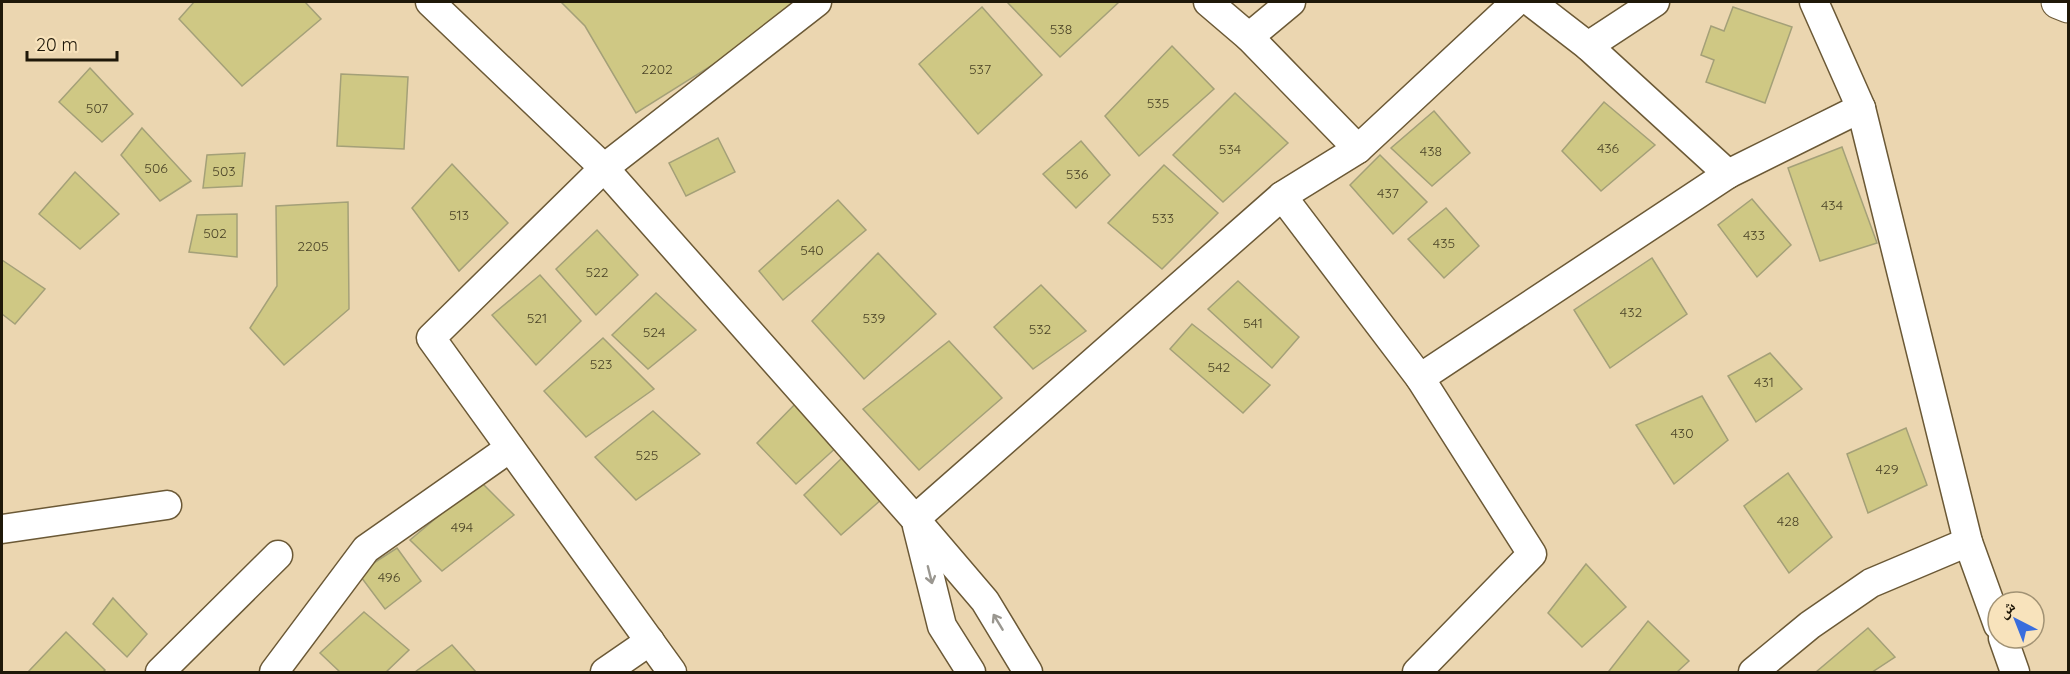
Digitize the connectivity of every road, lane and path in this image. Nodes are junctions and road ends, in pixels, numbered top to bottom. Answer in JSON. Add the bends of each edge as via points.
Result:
{"nodes":[{"id":1,"x":430,"y":2,"type":"edge"},
{"id":2,"x":817,"y":2,"type":"edge"},
{"id":3,"x":1208,"y":2,"type":"edge"},
{"id":4,"x":1291,"y":2,"type":"edge"},
{"id":5,"x":1516,"y":2,"type":"edge"},
{"id":6,"x":1531,"y":2,"type":"edge"},
{"id":7,"x":1655,"y":2,"type":"edge"},
{"id":8,"x":1814,"y":2,"type":"edge"},
{"id":9,"x":2058,"y":2,"type":"edge"},
{"id":10,"x":2068,"y":6,"type":"edge"},
{"id":11,"x":1249,"y":37,"type":"junction"},
{"id":12,"x":1588,"y":46,"type":"junction"},
{"id":13,"x":1861,"y":108,"type":"junction"},
{"id":14,"x":1358,"y":149,"type":"junction"},
{"id":15,"x":604,"y":168,"type":"junction"},
{"id":16,"x":1728,"y":174,"type":"junction"},
{"id":17,"x":1282,"y":196,"type":"junction"},
{"id":18,"x":1420,"y":378,"type":"junction"},
{"id":19,"x":510,"y":448,"type":"junction"},
{"id":20,"x":167,"y":505,"type":"dead end"},
{"id":21,"x":915,"y":519,"type":"junction"},
{"id":22,"x":2,"y":529,"type":"edge"},
{"id":23,"x":1968,"y":542,"type":"junction"},
{"id":24,"x":278,"y":555,"type":"dead end"},
{"id":25,"x":1986,"y":592,"type":"edge"},
{"id":26,"x":650,"y":641,"type":"junction"},
{"id":27,"x":2007,"y":650,"type":"edge"},
{"id":28,"x":160,"y":672,"type":"edge"},
{"id":29,"x":274,"y":672,"type":"edge"},
{"id":30,"x":605,"y":672,"type":"edge"},
{"id":31,"x":672,"y":672,"type":"edge"},
{"id":32,"x":972,"y":672,"type":"edge"},
{"id":33,"x":1028,"y":672,"type":"edge"},
{"id":34,"x":1417,"y":672,"type":"edge"},
{"id":35,"x":1753,"y":672,"type":"edge"},
{"id":36,"x":2015,"y":672,"type":"edge"}],
"edges":[{"from":1,"to":15,"type":"street"},
{"from":2,"to":15,"type":"street"},
{"from":3,"to":11,"type":"street"},
{"from":4,"to":11,"type":"street"},
{"from":5,"to":14,"type":"street"},
{"from":6,"to":12,"type":"street"},
{"from":7,"to":12,"type":"street"},
{"from":8,"to":13,"type":"street"},
{"from":9,"to":10,"type":"street"},
{"from":11,"to":14,"type":"street"},
{"from":12,"to":16,"type":"street"},
{"from":13,"to":16,"type":"street"},
{"from":13,"to":23,"type":"street"},
{"from":14,"to":17,"type":"street"},
{"from":15,"to":19,"type":"street","via":[[431,338]]},
{"from":15,"to":21,"type":"street"},
{"from":16,"to":18,"type":"street"},
{"from":17,"to":18,"type":"street"},
{"from":17,"to":21,"type":"street"},
{"from":18,"to":34,"type":"street","via":[[1532,554]]},
{"from":19,"to":26,"type":"street"},
{"from":19,"to":29,"type":"street","via":[[366,549]]},
{"from":20,"to":22,"type":"street"},
{"from":21,"to":32,"type":"street","one_way":true,"via":[[942,626]]},
{"from":33,"to":21,"type":"street","one_way":true,"via":[[985,601]]},
{"from":23,"to":25,"type":"street"},
{"from":23,"to":35,"type":"street","via":[[1871,583],[1810,625]]},
{"from":24,"to":28,"type":"street"},
{"from":26,"to":30,"type":"street"},
{"from":26,"to":31,"type":"street"},
{"from":27,"to":36,"type":"street"}]}
